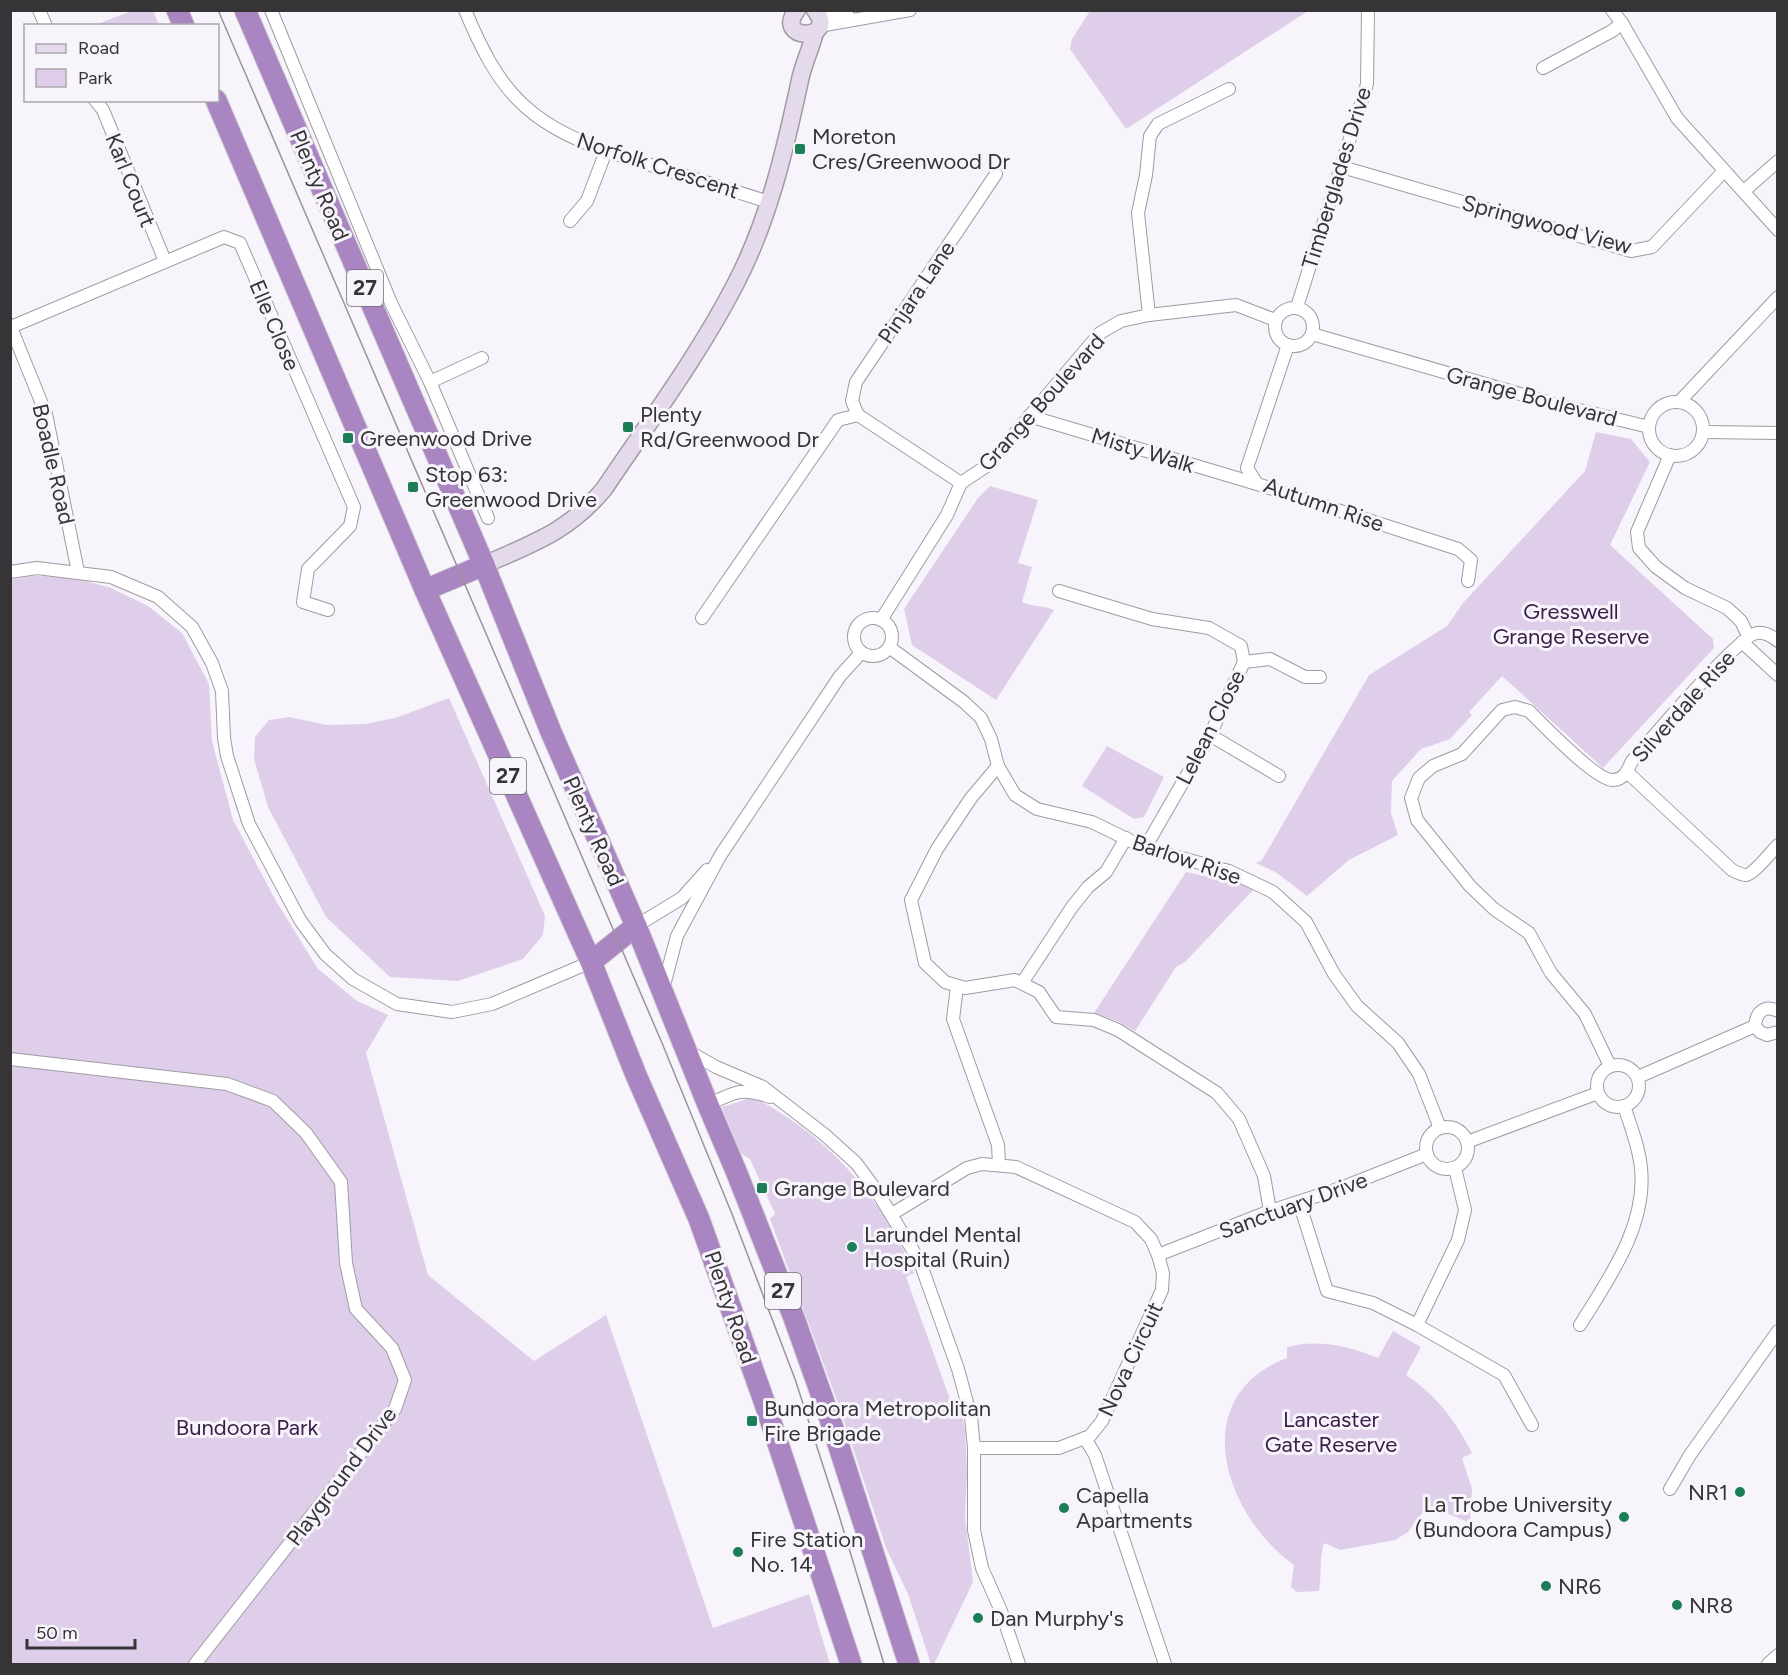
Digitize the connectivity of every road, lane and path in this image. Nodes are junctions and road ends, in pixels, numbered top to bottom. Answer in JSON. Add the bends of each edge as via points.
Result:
{"nodes":[{"id":1,"x":39,"y":10,"type":"edge"},
{"id":2,"x":177,"y":10,"type":"edge"},
{"id":3,"x":245,"y":10,"type":"edge"},
{"id":4,"x":271,"y":10,"type":"edge"},
{"id":5,"x":465,"y":10,"type":"edge"},
{"id":6,"x":797,"y":10,"type":"edge"},
{"id":7,"x":909,"y":10,"type":"edge"},
{"id":8,"x":1368,"y":10,"type":"edge"},
{"id":9,"x":1612,"y":10,"type":"edge"},
{"id":10,"x":813,"y":23,"type":"edge"},
{"id":11,"x":1622,"y":23,"type":"junction"},
{"id":12,"x":45,"y":24,"type":"edge"},
{"id":13,"x":183,"y":24,"type":"edge"},
{"id":14,"x":1543,"y":68,"type":"dead end"},
{"id":15,"x":1229,"y":89,"type":"dead end"},
{"id":16,"x":96,"y":102,"type":"edge"},
{"id":17,"x":217,"y":102,"type":"edge"},
{"id":18,"x":606,"y":151,"type":"junction"},
{"id":19,"x":1778,"y":161,"type":"edge"},
{"id":20,"x":1342,"y":167,"type":"junction"},
{"id":21,"x":1725,"y":171,"type":"junction"},
{"id":22,"x":996,"y":174,"type":"dead end"},
{"id":23,"x":1744,"y":191,"type":"junction"},
{"id":24,"x":769,"y":202,"type":"junction"},
{"id":25,"x":570,"y":221,"type":"dead end"},
{"id":26,"x":1778,"y":230,"type":"edge"},
{"id":27,"x":165,"y":261,"type":"junction"},
{"id":28,"x":1778,"y":297,"type":"edge"},
{"id":29,"x":1297,"y":307,"type":"junction"},
{"id":30,"x":1149,"y":315,"type":"junction"},
{"id":31,"x":1275,"y":320,"type":"junction"},
{"id":32,"x":11,"y":326,"type":"edge"},
{"id":33,"x":1312,"y":334,"type":"junction"},
{"id":34,"x":1288,"y":345,"type":"junction"},
{"id":35,"x":482,"y":358,"type":"dead end"},
{"id":36,"x":430,"y":382,"type":"junction"},
{"id":37,"x":1680,"y":401,"type":"junction"},
{"id":38,"x":858,"y":415,"type":"junction"},
{"id":39,"x":1029,"y":416,"type":"junction"},
{"id":40,"x":1649,"y":427,"type":"junction"},
{"id":41,"x":1704,"y":432,"type":"junction"},
{"id":42,"x":1778,"y":433,"type":"edge"},
{"id":43,"x":1670,"y":455,"type":"junction"},
{"id":44,"x":464,"y":462,"type":"junction"},
{"id":45,"x":961,"y":483,"type":"junction"},
{"id":46,"x":1257,"y":484,"type":"junction"},
{"id":47,"x":453,"y":492,"type":"junction"},
{"id":48,"x":488,"y":518,"type":"dead end"},
{"id":49,"x":484,"y":565,"type":"junction"},
{"id":50,"x":10,"y":572,"type":"edge"},
{"id":51,"x":78,"y":572,"type":"junction"},
{"id":52,"x":1468,"y":581,"type":"dead end"},
{"id":53,"x":425,"y":590,"type":"junction"},
{"id":54,"x":1059,"y":591,"type":"dead end"},
{"id":55,"x":328,"y":610,"type":"dead end"},
{"id":56,"x":702,"y":618,"type":"dead end"},
{"id":57,"x":881,"y":620,"type":"junction"},
{"id":58,"x":1745,"y":639,"type":"junction"},
{"id":59,"x":1778,"y":641,"type":"edge"},
{"id":60,"x":890,"y":647,"type":"junction"},
{"id":61,"x":861,"y":653,"type":"junction"},
{"id":62,"x":1244,"y":662,"type":"junction"},
{"id":63,"x":1778,"y":675,"type":"edge"},
{"id":64,"x":1320,"y":677,"type":"dead end"},
{"id":65,"x":1209,"y":735,"type":"junction"},
{"id":66,"x":998,"y":766,"type":"junction"},
{"id":67,"x":1627,"y":772,"type":"junction"},
{"id":68,"x":1279,"y":776,"type":"dead end"},
{"id":69,"x":1126,"y":838,"type":"junction"},
{"id":70,"x":1778,"y":845,"type":"edge"},
{"id":71,"x":1145,"y":848,"type":"junction"},
{"id":72,"x":720,"y":856,"type":"junction"},
{"id":73,"x":636,"y":926,"type":"junction"},
{"id":74,"x":591,"y":962,"type":"junction"},
{"id":75,"x":1022,"y":983,"type":"junction"},
{"id":76,"x":957,"y":987,"type":"junction"},
{"id":77,"x":663,"y":991,"type":"junction"},
{"id":78,"x":1778,"y":1011,"type":"edge"},
{"id":79,"x":1755,"y":1026,"type":"junction"},
{"id":80,"x":1777,"y":1034,"type":"edge"},
{"id":81,"x":685,"y":1049,"type":"junction"},
{"id":82,"x":10,"y":1059,"type":"edge"},
{"id":83,"x":1610,"y":1066,"type":"junction"},
{"id":84,"x":1638,"y":1077,"type":"junction"},
{"id":85,"x":1599,"y":1094,"type":"junction"},
{"id":86,"x":780,"y":1101,"type":"junction"},
{"id":87,"x":708,"y":1105,"type":"junction"},
{"id":88,"x":1624,"y":1106,"type":"junction"},
{"id":89,"x":1440,"y":1128,"type":"junction"},
{"id":90,"x":1467,"y":1142,"type":"junction"},
{"id":91,"x":1427,"y":1154,"type":"junction"},
{"id":92,"x":999,"y":1164,"type":"junction"},
{"id":93,"x":1455,"y":1168,"type":"junction"},
{"id":94,"x":1299,"y":1202,"type":"junction"},
{"id":95,"x":1270,"y":1211,"type":"junction"},
{"id":96,"x":892,"y":1214,"type":"junction"},
{"id":97,"x":1158,"y":1256,"type":"junction"},
{"id":98,"x":1417,"y":1325,"type":"junction"},
{"id":99,"x":1580,"y":1325,"type":"dead end"},
{"id":100,"x":1778,"y":1331,"type":"edge"},
{"id":101,"x":1532,"y":1425,"type":"dead end"},
{"id":102,"x":1085,"y":1438,"type":"junction"},
{"id":103,"x":974,"y":1448,"type":"junction"},
{"id":104,"x":1670,"y":1489,"type":"dead end"},
{"id":105,"x":1778,"y":1655,"type":"edge"},
{"id":106,"x":195,"y":1665,"type":"edge"},
{"id":107,"x":851,"y":1665,"type":"edge"},
{"id":108,"x":909,"y":1665,"type":"edge"},
{"id":109,"x":1019,"y":1665,"type":"edge"},
{"id":110,"x":1165,"y":1665,"type":"edge"},
{"id":111,"x":1768,"y":1665,"type":"edge"}],
"edges":[{"from":1,"to":12,"type":"street"},
{"from":2,"to":13,"type":"highway"},
{"from":3,"to":47,"type":"highway","name":"Plenty Road","number":"27"},
{"from":4,"to":36,"type":"street","via":[[391,303]]},
{"from":5,"to":18,"type":"street","name":"Norfolk Crescent","via":[[489,62],[511,93],[558,130]]},
{"from":6,"to":10,"type":"street","via":[[792,21]]},
{"from":7,"to":10,"type":"street"},
{"from":8,"to":20,"type":"street","name":"Timberglades Drive","via":[[1366,84]]},
{"from":9,"to":11,"type":"street"},
{"from":10,"to":24,"type":"street","via":[[787,143]]},
{"from":11,"to":14,"type":"street"},
{"from":11,"to":21,"type":"street","via":[[1677,118]]},
{"from":15,"to":30,"type":"street","via":[[1158,124],[1150,136],[1138,213]]},
{"from":16,"to":27,"type":"street","name":"Karl Court","via":[[103,110]]},
{"from":17,"to":53,"type":"highway","name":"Plenty Road","number":"27"},
{"from":18,"to":24,"type":"street","name":"Norfolk Crescent"},
{"from":18,"to":25,"type":"street","via":[[587,201]]},
{"from":19,"to":23,"type":"street"},
{"from":20,"to":21,"type":"street","name":"Springwood View","via":[[1631,251],[1652,247]]},
{"from":20,"to":29,"type":"street","name":"Timberglades Drive"},
{"from":21,"to":23,"type":"street"},
{"from":22,"to":38,"type":"street","name":"Pinjara Lane","via":[[856,382],[852,401]]},
{"from":23,"to":26,"type":"street"},
{"from":24,"to":49,"type":"street","via":[[747,259],[719,314],[604,489],[583,512],[557,531]]},
{"from":27,"to":32,"type":"street","name":"Elle Close"},
{"from":27,"to":55,"type":"street","name":"Elle Close","via":[[224,237],[240,243],[354,507],[350,526],[308,569],[303,602]]},
{"from":28,"to":37,"type":"street"},
{"from":29,"to":31,"type":"street","via":[[1284,309]]},
{"from":29,"to":33,"type":"street","via":[[1309,314]]},
{"from":30,"to":31,"type":"street","name":"Grange Boulevard","via":[[1236,305]]},
{"from":30,"to":39,"type":"street","name":"Grange Boulevard","via":[[1122,321],[1100,333]]},
{"from":31,"to":34,"type":"street","via":[[1276,336]]},
{"from":32,"to":51,"type":"street","name":"Boadle Road","via":[[46,414]]},
{"from":33,"to":34,"type":"street","via":[[1302,344]]},
{"from":33,"to":40,"type":"street","name":"Grange Boulevard"},
{"from":34,"to":46,"type":"street","name":"Autumn Rise","via":[[1247,468]]},
{"from":35,"to":36,"type":"street"},
{"from":36,"to":44,"type":"street"},
{"from":37,"to":40,"type":"street","via":[[1659,408]]},
{"from":37,"to":41,"type":"street","via":[[1699,413]]},
{"from":38,"to":45,"type":"street"},
{"from":38,"to":56,"type":"street","via":[[837,420]]},
{"from":39,"to":45,"type":"street","name":"Grange Boulevard","via":[[988,465]]},
{"from":39,"to":46,"type":"street","name":"Misty Walk"},
{"from":40,"to":43,"type":"street","via":[[1654,444]]},
{"from":41,"to":42,"type":"street"},
{"from":41,"to":43,"type":"street","via":[[1701,441],[1687,454]]},
{"from":43,"to":58,"type":"street","via":[[1637,532],[1639,548],[1656,567],[1685,588],[1727,608],[1741,621]]},
{"from":44,"to":47,"type":"street"},
{"from":44,"to":48,"type":"street"},
{"from":45,"to":57,"type":"street","name":"Grange Boulevard","via":[[947,515]]},
{"from":46,"to":52,"type":"street","name":"Autumn Rise","via":[[1458,549],[1471,560]]},
{"from":47,"to":49,"type":"highway","name":"Plenty Road","number":"27"},
{"from":49,"to":53,"type":"highway"},
{"from":49,"to":73,"type":"highway","name":"Plenty Road","number":"27"},
{"from":50,"to":51,"type":"street","via":[[37,568]]},
{"from":51,"to":74,"type":"street","via":[[111,578],[158,597],[192,627],[222,691],[227,756],[249,824],[300,920],[326,954],[353,979],[397,1004],[452,1012],[492,1004]]},
{"from":53,"to":74,"type":"highway","name":"Plenty Road","number":"27"},
{"from":54,"to":62,"type":"street","name":"Lelean Close","via":[[1152,619],[1209,628],[1241,646]]},
{"from":57,"to":60,"type":"street","via":[[891,629]]},
{"from":57,"to":61,"type":"street","via":[[867,618],[856,627],[854,642]]},
{"from":58,"to":59,"type":"street","name":"Silverdale Rise","via":[[1765,633]]},
{"from":58,"to":63,"type":"street","name":"Silverdale Rise"},
{"from":58,"to":67,"type":"street","name":"Silverdale Rise","via":[[1632,761]]},
{"from":60,"to":61,"type":"street","via":[[879,655]]},
{"from":60,"to":66,"type":"street","name":"Barlow Rise","via":[[981,718]]},
{"from":61,"to":72,"type":"street","via":[[840,676]]},
{"from":62,"to":64,"type":"street","via":[[1270,659],[1305,677]]},
{"from":62,"to":65,"type":"street","name":"Lelean Close"},
{"from":65,"to":68,"type":"street"},
{"from":65,"to":71,"type":"street","name":"Lelean Close"},
{"from":66,"to":69,"type":"street","name":"Barlow Rise","via":[[1015,795],[1037,809],[1092,822]]},
{"from":66,"to":76,"type":"street","via":[[937,849],[911,900],[925,963],[945,982]]},
{"from":67,"to":70,"type":"street","via":[[1732,870],[1746,875],[1752,872]]},
{"from":67,"to":83,"type":"street","via":[[1615,781],[1599,776],[1529,711],[1515,707],[1502,710],[1462,754],[1433,766],[1419,778],[1411,798],[1417,820],[1470,886],[1528,933],[1551,973],[1585,1014]]},
{"from":69,"to":71,"type":"street","name":"Barlow Rise"},
{"from":69,"to":75,"type":"street","via":[[1106,872],[1072,907]]},
{"from":71,"to":89,"type":"street","name":"Barlow Rise","via":[[1229,871],[1273,892],[1306,922],[1356,1006],[1398,1043],[1419,1074]]},
{"from":72,"to":73,"type":"street","via":[[682,898]]},
{"from":72,"to":77,"type":"street","via":[[677,936]]},
{"from":73,"to":74,"type":"highway"},
{"from":73,"to":77,"type":"highway","name":"Plenty Road","number":"27"},
{"from":74,"to":107,"type":"highway","name":"Plenty Road","number":"27","via":[[724,1285]]},
{"from":75,"to":76,"type":"street","via":[[1015,980]]},
{"from":75,"to":95,"type":"street","via":[[1039,992],[1056,1017],[1094,1020],[1118,1030],[1217,1093],[1239,1119],[1264,1176]]},
{"from":76,"to":92,"type":"street","via":[[953,1019],[998,1145]]},
{"from":77,"to":81,"type":"highway","name":"Plenty Road","number":"27"},
{"from":78,"to":79,"type":"street","via":[[1764,1009]]},
{"from":79,"to":80,"type":"street","via":[[1763,1034]]},
{"from":79,"to":84,"type":"street"},
{"from":81,"to":86,"type":"street","via":[[763,1087]]},
{"from":81,"to":87,"type":"highway","name":"Plenty Road","number":"27"},
{"from":82,"to":106,"type":"street","name":"Playground Drive","via":[[226,1084],[273,1101],[306,1133],[341,1182],[346,1263],[356,1310],[392,1348],[405,1380],[395,1409]]},
{"from":83,"to":84,"type":"street","via":[[1624,1065]]},
{"from":83,"to":85,"type":"street","via":[[1598,1079]]},
{"from":84,"to":88,"type":"street","via":[[1635,1098]]},
{"from":85,"to":88,"type":"street","via":[[1610,1105]]},
{"from":85,"to":90,"type":"street"},
{"from":86,"to":87,"type":"street","via":[[746,1091]]},
{"from":86,"to":96,"type":"street","via":[[856,1164]]},
{"from":87,"to":108,"type":"highway","name":"Plenty Road","number":"27","via":[[794,1318]]},
{"from":88,"to":99,"type":"street","via":[[1636,1142],[1641,1194],[1621,1258]]},
{"from":89,"to":90,"type":"street","via":[[1454,1128]]},
{"from":89,"to":91,"type":"street","via":[[1428,1140]]},
{"from":90,"to":93,"type":"street","via":[[1466,1156]]},
{"from":91,"to":93,"type":"street","via":[[1434,1165]]},
{"from":91,"to":94,"type":"street","name":"Sanctuary Drive"},
{"from":92,"to":96,"type":"street","name":"Nova Circuit","via":[[967,1168]]},
{"from":92,"to":97,"type":"street","name":"Nova Circuit","via":[[1016,1167],[1135,1222],[1151,1239]]},
{"from":93,"to":98,"type":"street","via":[[1465,1210],[1458,1240]]},
{"from":94,"to":95,"type":"street","name":"Sanctuary Drive"},
{"from":94,"to":98,"type":"street","via":[[1328,1291],[1373,1303]]},
{"from":95,"to":97,"type":"street","name":"Sanctuary Drive"},
{"from":96,"to":103,"type":"street","via":[[920,1262],[938,1311],[971,1418]]},
{"from":97,"to":102,"type":"street","name":"Nova Circuit","via":[[1162,1290],[1102,1421]]},
{"from":98,"to":101,"type":"street","via":[[1504,1375]]},
{"from":100,"to":104,"type":"street"},
{"from":102,"to":103,"type":"street","name":"Nova Circuit","via":[[1059,1448]]},
{"from":102,"to":110,"type":"street","via":[[1095,1455]]},
{"from":103,"to":109,"type":"street","via":[[974,1530],[982,1568]]},
{"from":105,"to":111,"type":"street"}]}
